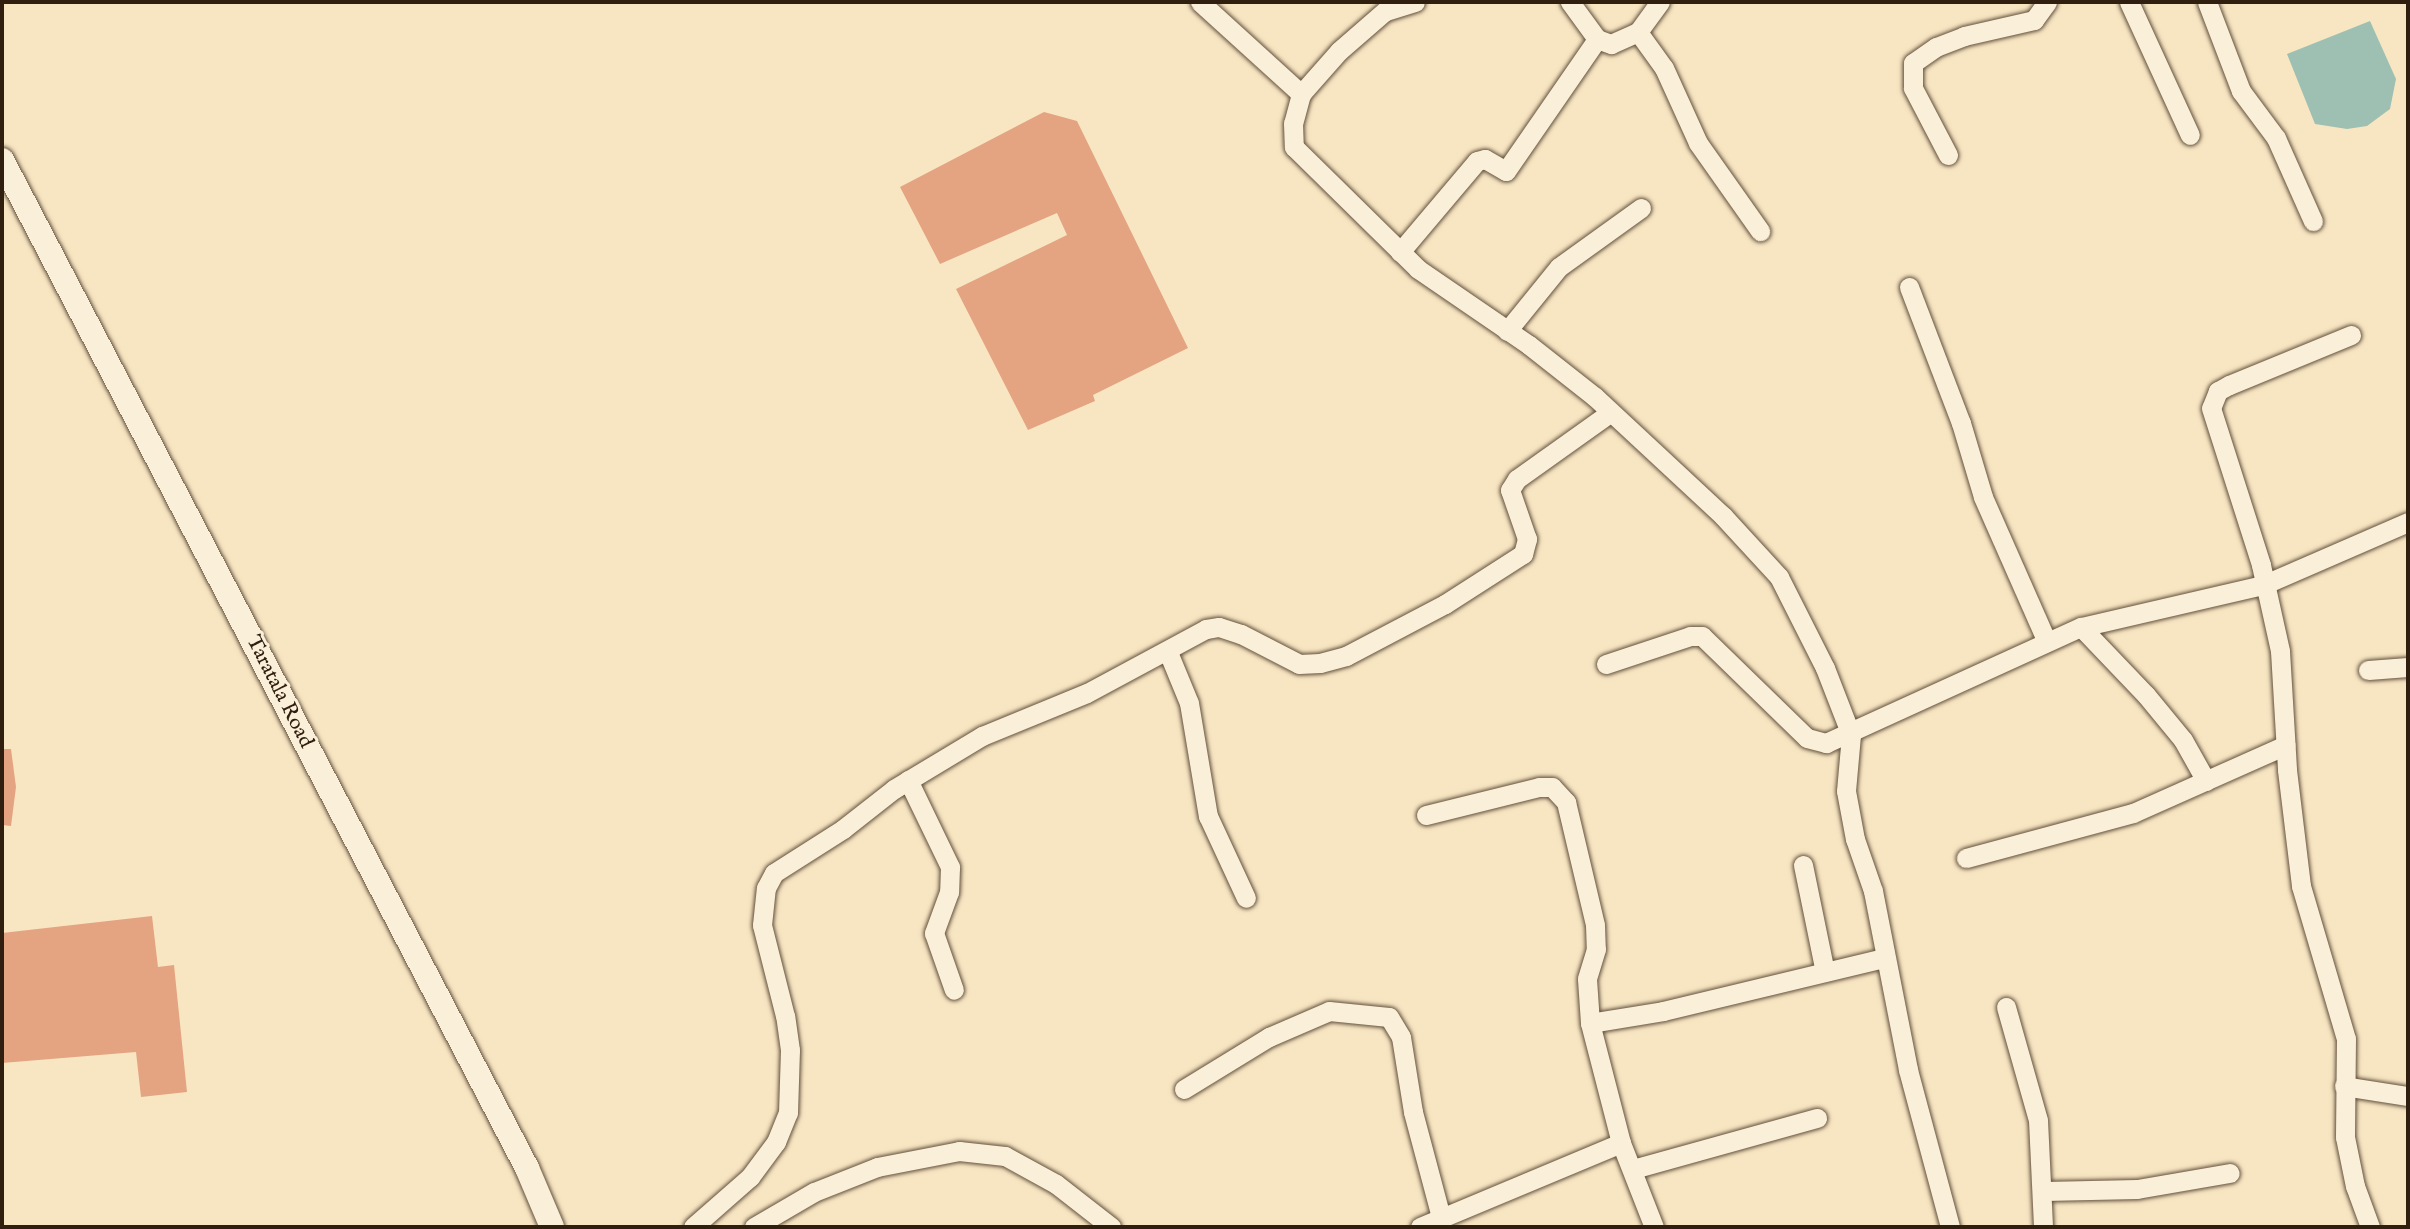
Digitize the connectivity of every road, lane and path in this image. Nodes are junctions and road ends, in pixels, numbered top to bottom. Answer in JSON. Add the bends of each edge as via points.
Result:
{"nodes":[{"id":1,"x":1200,"y":2,"type":"edge"},
{"id":2,"x":1415,"y":2,"type":"edge"},
{"id":3,"x":1570,"y":2,"type":"edge"},
{"id":4,"x":1660,"y":2,"type":"edge"},
{"id":5,"x":2047,"y":2,"type":"edge"},
{"id":6,"x":2129,"y":2,"type":"edge"},
{"id":7,"x":2207,"y":2,"type":"edge"},
{"id":8,"x":1378,"y":6,"type":"edge"},
{"id":9,"x":1638,"y":32,"type":"junction"},
{"id":10,"x":1597,"y":39,"type":"junction"},
{"id":11,"x":1301,"y":94,"type":"junction"},
{"id":12,"x":2190,"y":135,"type":"dead end"},
{"id":13,"x":1948,"y":155,"type":"dead end"},
{"id":14,"x":2,"y":160,"type":"edge"},
{"id":15,"x":1641,"y":208,"type":"dead end"},
{"id":16,"x":2313,"y":221,"type":"dead end"},
{"id":17,"x":1760,"y":231,"type":"dead end"},
{"id":18,"x":1400,"y":252,"type":"junction"},
{"id":19,"x":1909,"y":287,"type":"dead end"},
{"id":20,"x":1507,"y":331,"type":"junction"},
{"id":21,"x":2351,"y":335,"type":"dead end"},
{"id":22,"x":1611,"y":412,"type":"junction"},
{"id":23,"x":2408,"y":522,"type":"edge"},
{"id":24,"x":2263,"y":585,"type":"junction"},
{"id":25,"x":2081,"y":627,"type":"junction"},
{"id":26,"x":2046,"y":640,"type":"junction"},
{"id":27,"x":1168,"y":652,"type":"junction"},
{"id":28,"x":1606,"y":664,"type":"dead end"},
{"id":29,"x":2408,"y":667,"type":"edge"},
{"id":30,"x":2368,"y":670,"type":"dead end"},
{"id":31,"x":1852,"y":735,"type":"junction"},
{"id":32,"x":2286,"y":745,"type":"junction"},
{"id":33,"x":908,"y":780,"type":"junction"},
{"id":34,"x":2206,"y":781,"type":"junction"},
{"id":35,"x":1426,"y":815,"type":"dead end"},
{"id":36,"x":1966,"y":858,"type":"dead end"},
{"id":37,"x":1803,"y":865,"type":"dead end"},
{"id":38,"x":1245,"y":898,"type":"dead end"},
{"id":39,"x":1884,"y":958,"type":"junction"},
{"id":40,"x":1825,"y":972,"type":"junction"},
{"id":41,"x":954,"y":990,"type":"dead end"},
{"id":42,"x":2006,"y":1007,"type":"dead end"},
{"id":43,"x":1590,"y":1023,"type":"junction"},
{"id":44,"x":2344,"y":1086,"type":"junction"},
{"id":45,"x":1184,"y":1089,"type":"dead end"},
{"id":46,"x":2408,"y":1096,"type":"edge"},
{"id":47,"x":1817,"y":1118,"type":"dead end"},
{"id":48,"x":1621,"y":1143,"type":"junction"},
{"id":49,"x":1633,"y":1169,"type":"junction"},
{"id":50,"x":2230,"y":1173,"type":"dead end"},
{"id":51,"x":2044,"y":1191,"type":"junction"},
{"id":52,"x":1441,"y":1217,"type":"junction"},
{"id":53,"x":551,"y":1227,"type":"edge"},
{"id":54,"x":694,"y":1227,"type":"edge"},
{"id":55,"x":754,"y":1227,"type":"edge"},
{"id":56,"x":1111,"y":1227,"type":"edge"},
{"id":57,"x":1420,"y":1227,"type":"edge"},
{"id":58,"x":1654,"y":1227,"type":"edge"},
{"id":59,"x":1950,"y":1227,"type":"edge"},
{"id":60,"x":2043,"y":1227,"type":"edge"},
{"id":61,"x":2370,"y":1227,"type":"edge"}],
"edges":[{"from":1,"to":11,"type":"street"},
{"from":2,"to":8,"type":"street"},
{"from":3,"to":10,"type":"street"},
{"from":4,"to":9,"type":"street"},
{"from":5,"to":13,"type":"street","via":[[2034,20],[1964,36],[1913,63],[1913,89]]},
{"from":6,"to":12,"type":"street"},
{"from":7,"to":16,"type":"street","via":[[2241,91],[2276,138]]},
{"from":8,"to":11,"type":"street"},
{"from":9,"to":10,"type":"street","via":[[1620,44]]},
{"from":9,"to":17,"type":"street","via":[[1664,68],[1698,143]]},
{"from":10,"to":18,"type":"street","via":[[1506,172],[1485,159],[1477,161]]},
{"from":11,"to":18,"type":"street","via":[[1293,123],[1294,147]]},
{"from":14,"to":53,"type":"street","name":"Taratala Road","via":[[527,1168]]},
{"from":15,"to":20,"type":"street","via":[[1559,267]]},
{"from":18,"to":20,"type":"street"},
{"from":19,"to":26,"type":"street","via":[[1961,423],[1983,497]]},
{"from":20,"to":22,"type":"street"},
{"from":21,"to":24,"type":"street","via":[[2229,385],[2214,398],[2214,421],[2261,565]]},
{"from":22,"to":27,"type":"street","via":[[1517,479],[1511,498],[1527,539],[1518,559],[1399,628],[1346,656],[1320,663],[1299,664],[1219,627],[1206,629]]},
{"from":22,"to":31,"type":"street","via":[[1763,555],[1797,611]]},
{"from":23,"to":24,"type":"street"},
{"from":24,"to":25,"type":"street"},
{"from":24,"to":32,"type":"street","via":[[2280,651]]},
{"from":25,"to":26,"type":"street"},
{"from":25,"to":34,"type":"street","via":[[2183,740]]},
{"from":26,"to":31,"type":"street"},
{"from":27,"to":33,"type":"street","via":[[1087,693],[982,736]]},
{"from":27,"to":38,"type":"street","via":[[1189,703],[1208,816]]},
{"from":28,"to":31,"type":"street","via":[[1702,636],[1816,744]]},
{"from":29,"to":30,"type":"street"},
{"from":31,"to":39,"type":"street","via":[[1846,791],[1873,891]]},
{"from":32,"to":34,"type":"street"},
{"from":32,"to":44,"type":"street","via":[[2301,886],[2346,1039]]},
{"from":33,"to":41,"type":"street","via":[[950,867],[949,892],[934,933]]},
{"from":33,"to":54,"type":"street","via":[[774,873],[766,888],[762,925],[790,1050],[788,1113],[776,1142],[750,1177]]},
{"from":34,"to":36,"type":"street","via":[[2133,813]]},
{"from":35,"to":43,"type":"street","via":[[1539,787],[1560,792],[1595,925],[1596,949],[1587,979]]},
{"from":37,"to":40,"type":"street"},
{"from":39,"to":40,"type":"street"},
{"from":39,"to":59,"type":"street"},
{"from":40,"to":43,"type":"street","via":[[1663,1011]]},
{"from":42,"to":51,"type":"street","via":[[2038,1120]]},
{"from":43,"to":48,"type":"street"},
{"from":44,"to":46,"type":"street"},
{"from":44,"to":61,"type":"street","via":[[2347,1150]]},
{"from":45,"to":52,"type":"street","via":[[1269,1037],[1329,1011],[1389,1017],[1401,1037],[1413,1112]]},
{"from":47,"to":49,"type":"street"},
{"from":48,"to":49,"type":"street"},
{"from":48,"to":52,"type":"street"},
{"from":49,"to":58,"type":"street"},
{"from":50,"to":51,"type":"street","via":[[2137,1189]]},
{"from":51,"to":60,"type":"street"},
{"from":52,"to":57,"type":"street"},
{"from":55,"to":56,"type":"street","via":[[814,1192],[877,1167],[958,1151],[1005,1156],[1056,1184]]}]}
